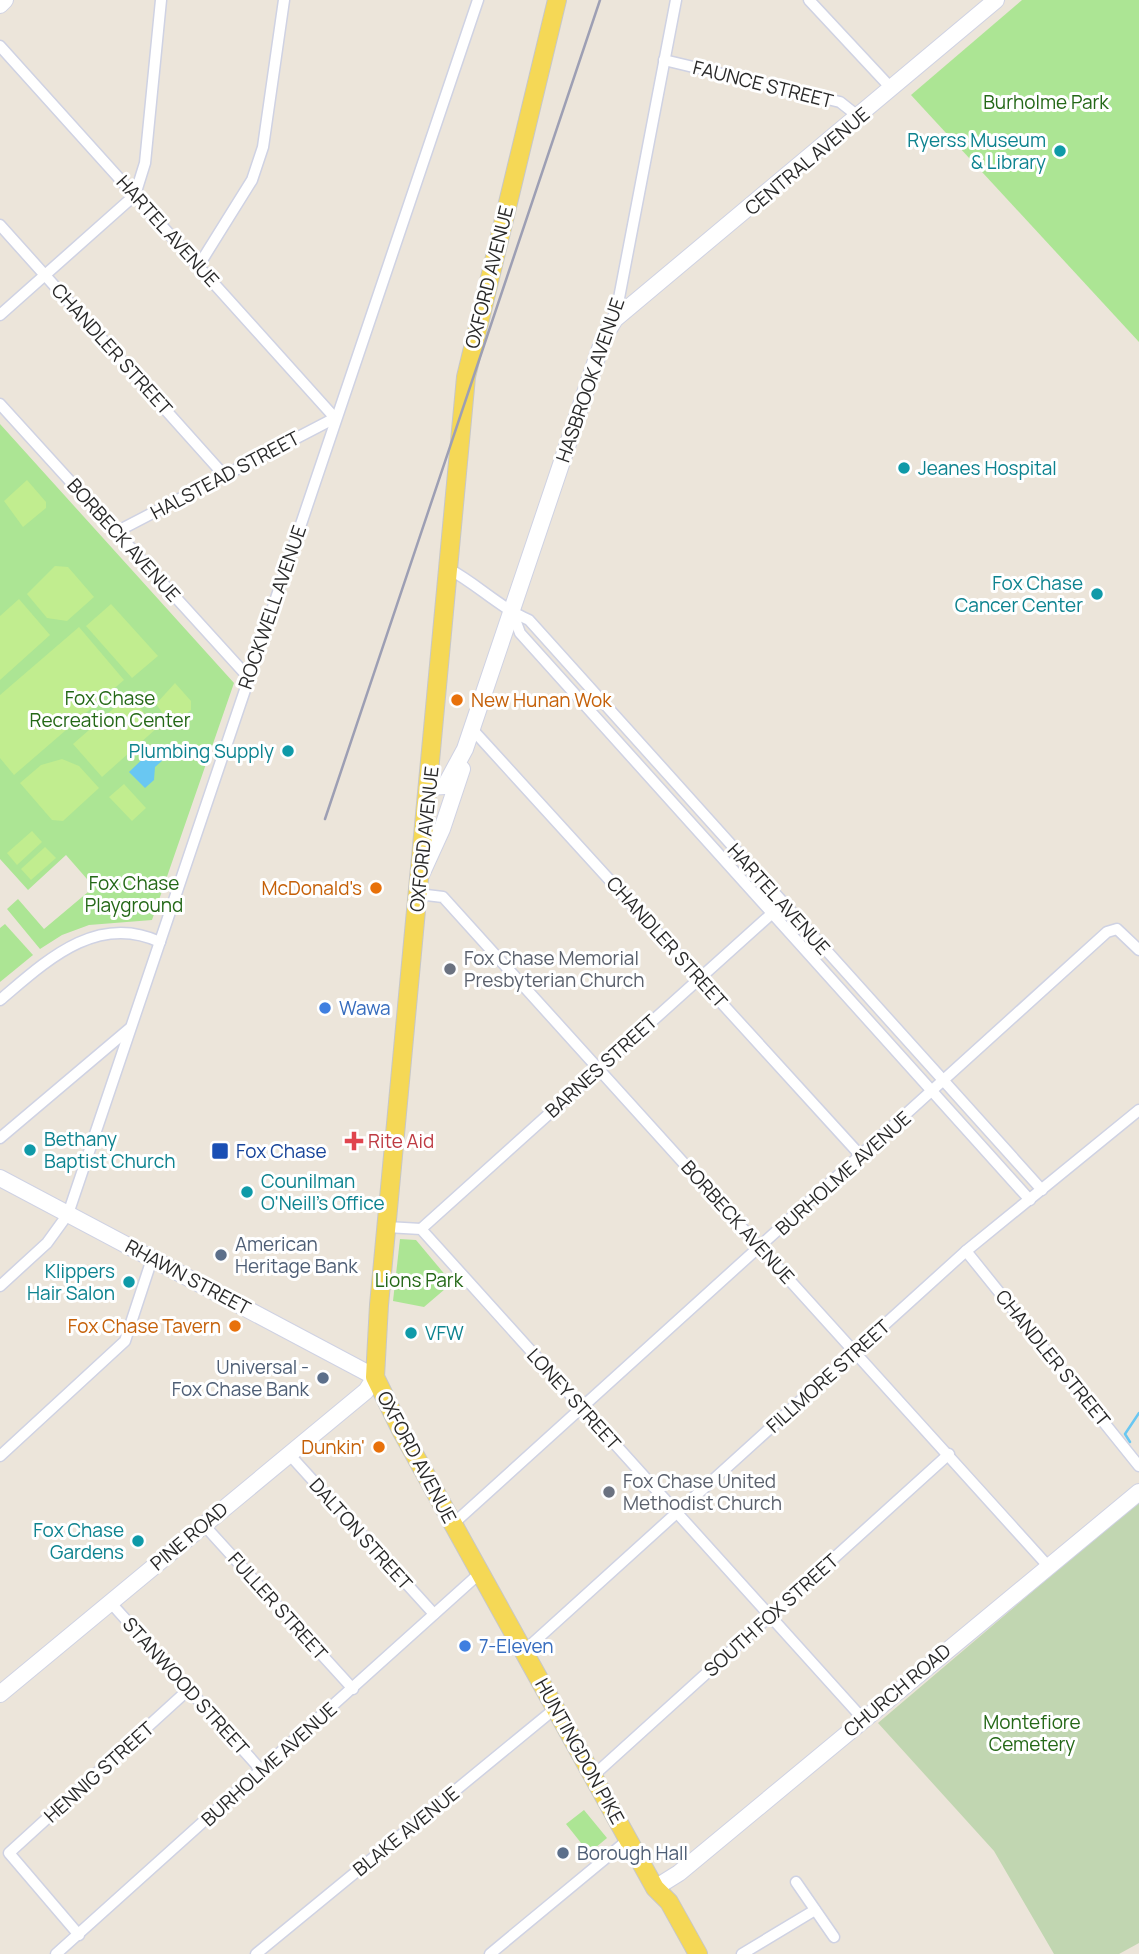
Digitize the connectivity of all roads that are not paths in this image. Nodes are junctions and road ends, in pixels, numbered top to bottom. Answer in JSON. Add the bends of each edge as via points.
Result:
{"nodes":[{"id":1,"x":5,"y":0,"type":"edge"},
{"id":2,"x":161,"y":0,"type":"edge"},
{"id":3,"x":284,"y":0,"type":"edge"},
{"id":4,"x":478,"y":0,"type":"edge"},
{"id":5,"x":557,"y":0,"type":"edge"},
{"id":6,"x":676,"y":0,"type":"edge"},
{"id":7,"x":809,"y":0,"type":"edge"},
{"id":8,"x":996,"y":0,"type":"edge"},
{"id":9,"x":0,"y":5,"type":"edge"},
{"id":10,"x":0,"y":46,"type":"edge"},
{"id":11,"x":664,"y":60,"type":"junction"},
{"id":12,"x":891,"y":88,"type":"junction"},
{"id":13,"x":859,"y":117,"type":"junction"},
{"id":14,"x":135,"y":195,"type":"junction"},
{"id":15,"x":0,"y":225,"type":"edge"},
{"id":16,"x":199,"y":265,"type":"junction"},
{"id":17,"x":44,"y":274,"type":"junction"},
{"id":18,"x":0,"y":315,"type":"edge"},
{"id":19,"x":615,"y":319,"type":"junction"},
{"id":20,"x":0,"y":404,"type":"edge"},
{"id":21,"x":335,"y":418,"type":"junction"},
{"id":22,"x":223,"y":474,"type":"junction"},
{"id":23,"x":116,"y":532,"type":"junction"},
{"id":24,"x":449,"y":569,"type":"junction"},
{"id":25,"x":513,"y":614,"type":"junction"},
{"id":26,"x":248,"y":677,"type":"junction"},
{"id":27,"x":472,"y":729,"type":"junction"},
{"id":28,"x":466,"y":750,"type":"junction"},
{"id":29,"x":429,"y":787,"type":"junction"},
{"id":30,"x":419,"y":886,"type":"junction"},
{"id":31,"x":782,"y":904,"type":"junction"},
{"id":32,"x":773,"y":913,"type":"junction"},
{"id":33,"x":160,"y":943,"type":"junction"},
{"id":34,"x":1139,"y":950,"type":"edge"},
{"id":35,"x":700,"y":978,"type":"junction"},
{"id":36,"x":0,"y":1000,"type":"edge"},
{"id":37,"x":130,"y":1029,"type":"junction"},
{"id":38,"x":599,"y":1068,"type":"junction"},
{"id":39,"x":945,"y":1080,"type":"junction"},
{"id":40,"x":933,"y":1091,"type":"junction"},
{"id":41,"x":1139,"y":1110,"type":"edge"},
{"id":42,"x":0,"y":1138,"type":"edge"},
{"id":43,"x":861,"y":1156,"type":"junction"},
{"id":44,"x":0,"y":1178,"type":"edge"},
{"id":45,"x":1042,"y":1190,"type":"junction"},
{"id":46,"x":1030,"y":1200,"type":"junction"},
{"id":47,"x":68,"y":1214,"type":"junction"},
{"id":48,"x":387,"y":1227,"type":"junction"},
{"id":49,"x":421,"y":1229,"type":"junction"},
{"id":50,"x":761,"y":1246,"type":"junction"},
{"id":51,"x":966,"y":1251,"type":"junction"},
{"id":52,"x":152,"y":1259,"type":"junction"},
{"id":53,"x":0,"y":1286,"type":"edge"},
{"id":54,"x":854,"y":1353,"type":"junction"},
{"id":55,"x":375,"y":1377,"type":"junction"},
{"id":56,"x":582,"y":1407,"type":"junction"},
{"id":57,"x":288,"y":1453,"type":"junction"},
{"id":58,"x":948,"y":1454,"type":"junction"},
{"id":59,"x":0,"y":1456,"type":"edge"},
{"id":60,"x":1139,"y":1466,"type":"edge"},
{"id":61,"x":1139,"y":1492,"type":"edge"},
{"id":62,"x":676,"y":1513,"type":"junction"},
{"id":63,"x":203,"y":1524,"type":"junction"},
{"id":64,"x":453,"y":1524,"type":"junction"},
{"id":65,"x":1048,"y":1566,"type":"junction"},
{"id":66,"x":480,"y":1573,"type":"junction"},
{"id":67,"x":110,"y":1602,"type":"junction"},
{"id":68,"x":434,"y":1615,"type":"junction"},
{"id":69,"x":770,"y":1617,"type":"junction"},
{"id":70,"x":524,"y":1651,"type":"junction"},
{"id":71,"x":352,"y":1689,"type":"junction"},
{"id":72,"x":188,"y":1690,"type":"junction"},
{"id":73,"x":0,"y":1694,"type":"edge"},
{"id":74,"x":556,"y":1707,"type":"junction"},
{"id":75,"x":863,"y":1719,"type":"junction"},
{"id":76,"x":262,"y":1771,"type":"junction"},
{"id":77,"x":594,"y":1775,"type":"junction"},
{"id":78,"x":629,"y":1839,"type":"junction"},
{"id":79,"x":796,"y":1882,"type":"dead end"},
{"id":80,"x":655,"y":1888,"type":"junction"},
{"id":81,"x":816,"y":1910,"type":"junction"},
{"id":82,"x":79,"y":1935,"type":"junction"},
{"id":83,"x":834,"y":1937,"type":"dead end"},
{"id":84,"x":57,"y":1954,"type":"edge"},
{"id":85,"x":256,"y":1954,"type":"edge"},
{"id":86,"x":489,"y":1954,"type":"edge"},
{"id":87,"x":688,"y":1954,"type":"edge"},
{"id":88,"x":698,"y":1954,"type":"edge"},
{"id":89,"x":742,"y":1954,"type":"edge"}],
"edges":[{"from":1,"to":9,"type":"main road"},
{"from":2,"to":14,"type":"street","via":[[145,163]]},
{"from":3,"to":16,"type":"street","via":[[263,147],[252,180]]},
{"from":4,"to":21,"type":"street","name":"ROCKWELL AVENUE"},
{"from":5,"to":24,"type":"main road","name":"OXFORD AVENUE","via":[[466,377]]},
{"from":6,"to":11,"type":"street","name":"HASBROOK AVENUE"},
{"from":7,"to":12,"type":"street"},
{"from":8,"to":12,"type":"main road","name":"CENTRAL AVENUE"},
{"from":10,"to":14,"type":"street","name":"HARTEL AVENUE"},
{"from":11,"to":13,"type":"street","name":"FAUNCE STREET","via":[[841,102]]},
{"from":11,"to":19,"type":"street","name":"HASBROOK AVENUE"},
{"from":12,"to":13,"type":"main road","name":"CENTRAL AVENUE"},
{"from":13,"to":19,"type":"main road","name":"CENTRAL AVENUE"},
{"from":14,"to":16,"type":"street","name":"HARTEL AVENUE"},
{"from":14,"to":17,"type":"street"},
{"from":15,"to":17,"type":"street","name":"CHANDLER STREET"},
{"from":16,"to":21,"type":"street","name":"HARTEL AVENUE"},
{"from":17,"to":18,"type":"street"},
{"from":17,"to":22,"type":"street","name":"CHANDLER STREET"},
{"from":19,"to":25,"type":"main road","name":"HASBROOK AVENUE","via":[[604,337]]},
{"from":20,"to":23,"type":"street","name":"BORBECK AVENUE"},
{"from":21,"to":22,"type":"street","name":"HALSTEAD STREET"},
{"from":21,"to":26,"type":"street","name":"ROCKWELL AVENUE"},
{"from":22,"to":23,"type":"street","name":"HALSTEAD STREET"},
{"from":23,"to":26,"type":"street","name":"BORBECK AVENUE"},
{"from":24,"to":25,"type":"street","name":"HARTEL AVENUE","via":[[477,584]]},
{"from":24,"to":29,"type":"main road","name":"OXFORD AVENUE"},
{"from":25,"to":27,"type":"main road","name":"HASBROOK AVENUE"},
{"from":25,"to":31,"type":"street","name":"HARTEL AVENUE","via":[[529,620]]},
{"from":25,"to":32,"type":"street","name":"HARTEL AVENUE","via":[[520,633]]},
{"from":26,"to":33,"type":"street","name":"ROCKWELL AVENUE"},
{"from":27,"to":28,"type":"main road","name":"HASBROOK AVENUE"},
{"from":27,"to":35,"type":"street","name":"CHANDLER STREET"},
{"from":28,"to":29,"type":"main road","name":"HASBROOK AVENUE","via":[[445,786]]},
{"from":28,"to":30,"type":"main road","name":"HASBROOK AVENUE","via":[[460,780]]},
{"from":29,"to":30,"type":"main road","name":"OXFORD AVENUE"},
{"from":30,"to":38,"type":"street","name":"BORBECK AVENUE","via":[[443,897]]},
{"from":30,"to":48,"type":"main road","name":"OXFORD AVENUE"},
{"from":31,"to":32,"type":"street","name":"BARNES STREET"},
{"from":31,"to":39,"type":"street","name":"HARTEL AVENUE"},
{"from":32,"to":35,"type":"street","name":"BARNES STREET"},
{"from":32,"to":40,"type":"street","name":"HARTEL AVENUE"},
{"from":33,"to":36,"type":"street","via":[[138,934],[97,935],[66,947]]},
{"from":33,"to":37,"type":"street","name":"ROCKWELL AVENUE"},
{"from":34,"to":39,"type":"street","name":"BURHOLME AVENUE","via":[[1122,931],[1107,932]]},
{"from":35,"to":38,"type":"street","name":"BARNES STREET"},
{"from":35,"to":43,"type":"street","name":"CHANDLER STREET"},
{"from":37,"to":42,"type":"street"},
{"from":37,"to":47,"type":"street","name":"ROCKWELL AVENUE"},
{"from":38,"to":49,"type":"street","name":"BARNES STREET"},
{"from":38,"to":50,"type":"street","name":"BORBECK AVENUE"},
{"from":39,"to":40,"type":"street","name":"BURHOLME AVENUE"},
{"from":39,"to":45,"type":"street","name":"HARTEL AVENUE"},
{"from":40,"to":43,"type":"street","name":"BURHOLME AVENUE"},
{"from":40,"to":46,"type":"street","name":"HARTEL AVENUE"},
{"from":41,"to":45,"type":"street","name":"FILLMORE STREET"},
{"from":43,"to":50,"type":"street","name":"BURHOLME AVENUE"},
{"from":44,"to":47,"type":"main road","name":"RHAWN STREET"},
{"from":45,"to":46,"type":"street","name":"FILLMORE STREET"},
{"from":46,"to":51,"type":"street","name":"FILLMORE STREET"},
{"from":47,"to":52,"type":"main road","name":"RHAWN STREET"},
{"from":47,"to":53,"type":"street","name":"ROCKWELL AVENUE","via":[[47,1243]]},
{"from":48,"to":49,"type":"street"},
{"from":48,"to":55,"type":"main road","name":"OXFORD AVENUE"},
{"from":49,"to":56,"type":"street","name":"LONEY STREET"},
{"from":50,"to":54,"type":"street","name":"BORBECK AVENUE"},
{"from":50,"to":56,"type":"street","name":"BURHOLME AVENUE"},
{"from":51,"to":54,"type":"street","name":"FILLMORE STREET"},
{"from":51,"to":60,"type":"street","name":"CHANDLER STREET"},
{"from":52,"to":55,"type":"main road","name":"RHAWN STREET"},
{"from":52,"to":59,"type":"street","via":[[125,1341]]},
{"from":54,"to":58,"type":"street","name":"BORBECK AVENUE"},
{"from":54,"to":62,"type":"street","name":"FILLMORE STREET"},
{"from":55,"to":57,"type":"main road","name":"PINE ROAD","via":[[366,1391]]},
{"from":55,"to":64,"type":"main road","name":"OXFORD AVENUE"},
{"from":56,"to":62,"type":"street","name":"LONEY STREET"},
{"from":56,"to":64,"type":"street","name":"BURHOLME AVENUE"},
{"from":57,"to":63,"type":"main road","name":"PINE ROAD"},
{"from":57,"to":68,"type":"street","name":"DALTON STREET"},
{"from":58,"to":65,"type":"street","name":"BORBECK AVENUE"},
{"from":58,"to":69,"type":"street","name":"SOUTH FOX STREET"},
{"from":61,"to":65,"type":"main road","name":"CHURCH ROAD"},
{"from":62,"to":69,"type":"street","name":"LONEY STREET"},
{"from":62,"to":70,"type":"street","name":"FILLMORE STREET"},
{"from":63,"to":67,"type":"main road","name":"PINE ROAD"},
{"from":63,"to":71,"type":"street","name":"FULLER STREET"},
{"from":64,"to":66,"type":"main road","name":"OXFORD AVENUE"},
{"from":65,"to":75,"type":"main road","name":"CHURCH ROAD"},
{"from":66,"to":68,"type":"street","name":"BURHOLME AVENUE"},
{"from":66,"to":70,"type":"main road","name":"OXFORD AVENUE"},
{"from":67,"to":72,"type":"street","name":"STANWOOD STREET"},
{"from":67,"to":73,"type":"main road","name":"PINE ROAD"},
{"from":68,"to":71,"type":"street","name":"BURHOLME AVENUE"},
{"from":69,"to":75,"type":"street","name":"LONEY STREET"},
{"from":69,"to":77,"type":"street","name":"SOUTH FOX STREET"},
{"from":70,"to":74,"type":"main road","name":"HUNTINGDON PIKE"},
{"from":71,"to":76,"type":"street","name":"BURHOLME AVENUE"},
{"from":72,"to":76,"type":"street","name":"STANWOOD STREET"},
{"from":72,"to":82,"type":"street","name":"HENNIG STREET","via":[[9,1853]]},
{"from":74,"to":77,"type":"main road","name":"HUNTINGDON PIKE"},
{"from":74,"to":85,"type":"street","name":"BLAKE AVENUE"},
{"from":75,"to":80,"type":"main road","name":"CHURCH ROAD","via":[[673,1878]]},
{"from":76,"to":82,"type":"street","name":"BURHOLME AVENUE"},
{"from":77,"to":78,"type":"main road","name":"HUNTINGDON PIKE"},
{"from":78,"to":80,"type":"main road","name":"HUNTINGDON PIKE"},
{"from":78,"to":86,"type":"street"},
{"from":79,"to":81,"type":"street"},
{"from":80,"to":87,"type":"main road","name":"HUNTINGDON PIKE","via":[[659,1905]]},
{"from":80,"to":88,"type":"main road","name":"HUNTINGDON PIKE","via":[[669,1902]]},
{"from":81,"to":83,"type":"street"},
{"from":81,"to":89,"type":"street"},
{"from":82,"to":84,"type":"street","name":"BURHOLME AVENUE"}]}
